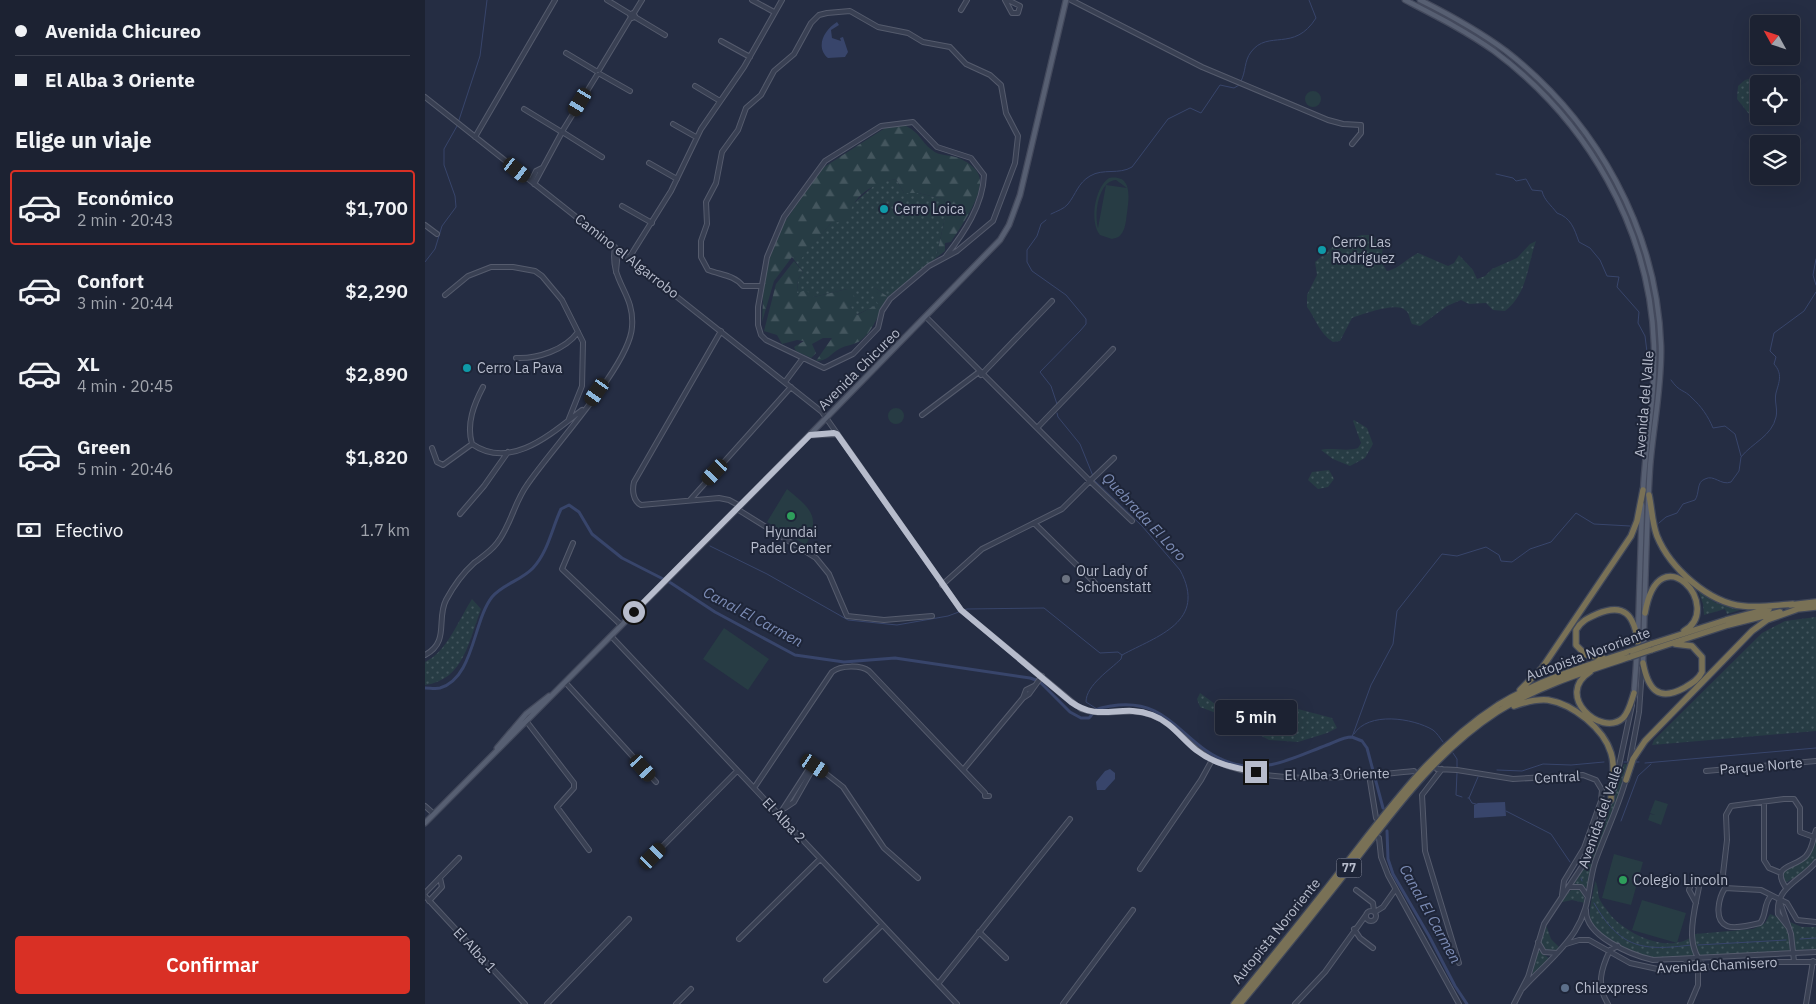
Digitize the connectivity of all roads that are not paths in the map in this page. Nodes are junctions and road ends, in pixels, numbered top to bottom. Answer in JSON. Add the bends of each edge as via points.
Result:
{"nodes":[{"id":1,"x":555,"y":0,"type":"edge"},
{"id":2,"x":607,"y":0,"type":"edge"},
{"id":3,"x":642,"y":0,"type":"edge"},
{"id":4,"x":752,"y":0,"type":"edge"},
{"id":5,"x":782,"y":0,"type":"edge"},
{"id":6,"x":967,"y":0,"type":"edge"},
{"id":7,"x":1066,"y":0,"type":"edge"},
{"id":8,"x":1071,"y":0,"type":"edge"},
{"id":9,"x":1405,"y":0,"type":"edge"},
{"id":10,"x":1421,"y":0,"type":"edge"},
{"id":11,"x":961,"y":10,"type":"dead end"},
{"id":12,"x":774,"y":12,"type":"junction"},
{"id":13,"x":633,"y":15,"type":"junction"},
{"id":14,"x":665,"y":35,"type":"dead end"},
{"id":15,"x":721,"y":41,"type":"dead end"},
{"id":16,"x":566,"y":53,"type":"dead end"},
{"id":17,"x":750,"y":57,"type":"junction"},
{"id":18,"x":598,"y":72,"type":"junction"},
{"id":19,"x":695,"y":86,"type":"dead end"},
{"id":20,"x":630,"y":92,"type":"dead end"},
{"id":21,"x":425,"y":97,"type":"edge"},
{"id":22,"x":720,"y":101,"type":"junction"},
{"id":23,"x":524,"y":109,"type":"dead end"},
{"id":24,"x":673,"y":124,"type":"dead end"},
{"id":25,"x":562,"y":132,"type":"junction"},
{"id":26,"x":475,"y":137,"type":"junction"},
{"id":27,"x":696,"y":137,"type":"junction"},
{"id":28,"x":1352,"y":144,"type":"dead end"},
{"id":29,"x":602,"y":156,"type":"dead end"},
{"id":30,"x":649,"y":163,"type":"dead end"},
{"id":31,"x":677,"y":179,"type":"junction"},
{"id":32,"x":532,"y":182,"type":"junction"},
{"id":33,"x":622,"y":206,"type":"dead end"},
{"id":34,"x":652,"y":223,"type":"junction"},
{"id":35,"x":425,"y":225,"type":"edge"},
{"id":36,"x":437,"y":234,"type":"dead end"},
{"id":37,"x":617,"y":248,"type":"junction"},
{"id":38,"x":946,"y":256,"type":"junction"},
{"id":39,"x":629,"y":258,"type":"junction"},
{"id":40,"x":760,"y":286,"type":"junction"},
{"id":41,"x":445,"y":295,"type":"dead end"},
{"id":42,"x":1052,"y":301,"type":"dead end"},
{"id":43,"x":926,"y":317,"type":"junction"},
{"id":44,"x":721,"y":331,"type":"junction"},
{"id":45,"x":578,"y":332,"type":"junction"},
{"id":46,"x":1113,"y":349,"type":"dead end"},
{"id":47,"x":516,"y":358,"type":"dead end"},
{"id":48,"x":803,"y":358,"type":"junction"},
{"id":49,"x":980,"y":373,"type":"junction"},
{"id":50,"x":785,"y":382,"type":"junction"},
{"id":51,"x":483,"y":387,"type":"dead end"},
{"id":52,"x":791,"y":387,"type":"junction"},
{"id":53,"x":587,"y":405,"type":"junction"},
{"id":54,"x":922,"y":415,"type":"dead end"},
{"id":55,"x":826,"y":418,"type":"junction"},
{"id":56,"x":568,"y":421,"type":"junction"},
{"id":57,"x":833,"y":428,"type":"junction"},
{"id":58,"x":1037,"y":428,"type":"junction"},
{"id":59,"x":829,"y":433,"type":"junction"},
{"id":60,"x":837,"y":434,"type":"junction"},
{"id":61,"x":810,"y":435,"type":"junction"},
{"id":62,"x":472,"y":444,"type":"junction"},
{"id":63,"x":432,"y":448,"type":"dead end"},
{"id":64,"x":508,"y":452,"type":"junction"},
{"id":65,"x":1114,"y":458,"type":"dead end"},
{"id":66,"x":1090,"y":481,"type":"junction"},
{"id":67,"x":1643,"y":490,"type":"junction"},
{"id":68,"x":1649,"y":495,"type":"junction"},
{"id":69,"x":691,"y":500,"type":"junction"},
{"id":70,"x":739,"y":508,"type":"junction"},
{"id":71,"x":460,"y":514,"type":"dead end"},
{"id":72,"x":1132,"y":521,"type":"dead end"},
{"id":73,"x":1034,"y":522,"type":"junction"},
{"id":74,"x":573,"y":543,"type":"dead end"},
{"id":75,"x":1095,"y":583,"type":"dead end"},
{"id":76,"x":942,"y":585,"type":"junction"},
{"id":77,"x":1816,"y":602,"type":"edge"},
{"id":78,"x":1793,"y":604,"type":"junction"},
{"id":79,"x":1816,"y":607,"type":"edge"},
{"id":80,"x":1799,"y":609,"type":"junction"},
{"id":81,"x":1645,"y":613,"type":"junction"},
{"id":82,"x":931,"y":616,"type":"dead end"},
{"id":83,"x":621,"y":625,"type":"junction"},
{"id":84,"x":611,"y":636,"type":"junction"},
{"id":85,"x":1638,"y":642,"type":"junction"},
{"id":86,"x":1667,"y":642,"type":"junction"},
{"id":87,"x":1630,"y":654,"type":"junction"},
{"id":88,"x":425,"y":655,"type":"edge"},
{"id":89,"x":1611,"y":658,"type":"junction"},
{"id":90,"x":1643,"y":663,"type":"junction"},
{"id":91,"x":1600,"y":666,"type":"junction"},
{"id":92,"x":1039,"y":679,"type":"junction"},
{"id":93,"x":565,"y":682,"type":"junction"},
{"id":94,"x":557,"y":690,"type":"junction"},
{"id":95,"x":1634,"y":693,"type":"junction"},
{"id":96,"x":1508,"y":700,"type":"junction"},
{"id":97,"x":1088,"y":712,"type":"joint"},
{"id":98,"x":1498,"y":712,"type":"junction"},
{"id":99,"x":527,"y":722,"type":"junction"},
{"id":100,"x":495,"y":752,"type":"junction"},
{"id":101,"x":1211,"y":760,"type":"junction"},
{"id":102,"x":1816,"y":761,"type":"edge"},
{"id":103,"x":963,"y":770,"type":"junction"},
{"id":104,"x":737,"y":771,"type":"junction"},
{"id":105,"x":1413,"y":771,"type":"dead end"},
{"id":106,"x":1706,"y":771,"type":"dead end"},
{"id":107,"x":1373,"y":775,"type":"junction"},
{"id":108,"x":1625,"y":780,"type":"junction"},
{"id":109,"x":656,"y":782,"type":"dead end"},
{"id":110,"x":754,"y":788,"type":"junction"},
{"id":111,"x":985,"y":793,"type":"dead end"},
{"id":112,"x":1611,"y":800,"type":"junction"},
{"id":113,"x":1764,"y":802,"type":"junction"},
{"id":114,"x":425,"y":806,"type":"edge"},
{"id":115,"x":434,"y":814,"type":"junction"},
{"id":116,"x":779,"y":815,"type":"junction"},
{"id":117,"x":1376,"y":818,"type":"dead end"},
{"id":118,"x":1070,"y":819,"type":"dead end"},
{"id":119,"x":425,"y":823,"type":"edge"},
{"id":120,"x":1816,"y":830,"type":"edge"},
{"id":121,"x":1814,"y":837,"type":"junction"},
{"id":122,"x":1379,"y":838,"type":"dead end"},
{"id":123,"x":589,"y":850,"type":"dead end"},
{"id":124,"x":653,"y":856,"type":"dead end"},
{"id":125,"x":459,"y":858,"type":"dead end"},
{"id":126,"x":820,"y":859,"type":"junction"},
{"id":127,"x":1816,"y":862,"type":"edge"},
{"id":128,"x":1140,"y":869,"type":"dead end"},
{"id":129,"x":1781,"y":873,"type":"junction"},
{"id":130,"x":440,"y":878,"type":"junction"},
{"id":131,"x":918,"y":878,"type":"dead end"},
{"id":132,"x":1564,"y":881,"type":"junction"},
{"id":133,"x":1569,"y":887,"type":"junction"},
{"id":134,"x":1725,"y":888,"type":"junction"},
{"id":135,"x":1786,"y":888,"type":"junction"},
{"id":136,"x":1356,"y":890,"type":"dead end"},
{"id":137,"x":1395,"y":890,"type":"junction"},
{"id":138,"x":425,"y":895,"type":"edge"},
{"id":139,"x":1562,"y":895,"type":"junction"},
{"id":140,"x":1771,"y":896,"type":"junction"},
{"id":141,"x":1589,"y":900,"type":"junction"},
{"id":142,"x":1780,"y":900,"type":"junction"},
{"id":143,"x":429,"y":901,"type":"junction"},
{"id":144,"x":1696,"y":903,"type":"junction"},
{"id":145,"x":1587,"y":908,"type":"junction"},
{"id":146,"x":1133,"y":910,"type":"dead end"},
{"id":147,"x":1375,"y":912,"type":"junction"},
{"id":148,"x":1365,"y":915,"type":"junction"},
{"id":149,"x":629,"y":919,"type":"dead end"},
{"id":150,"x":1816,"y":922,"type":"edge"},
{"id":151,"x":882,"y":925,"type":"junction"},
{"id":152,"x":1354,"y":929,"type":"junction"},
{"id":153,"x":979,"y":932,"type":"junction"},
{"id":154,"x":739,"y":939,"type":"dead end"},
{"id":155,"x":1538,"y":940,"type":"junction"},
{"id":156,"x":1566,"y":944,"type":"junction"},
{"id":157,"x":1619,"y":946,"type":"junction"},
{"id":158,"x":1373,"y":948,"type":"dead end"},
{"id":159,"x":1609,"y":952,"type":"junction"},
{"id":160,"x":1794,"y":952,"type":"junction"},
{"id":161,"x":1816,"y":952,"type":"edge"},
{"id":162,"x":1558,"y":953,"type":"junction"},
{"id":163,"x":1006,"y":958,"type":"dead end"},
{"id":164,"x":1698,"y":959,"type":"junction"},
{"id":165,"x":1685,"y":960,"type":"junction"},
{"id":166,"x":1794,"y":961,"type":"junction"},
{"id":167,"x":1814,"y":961,"type":"edge"},
{"id":168,"x":1459,"y":963,"type":"dead end"},
{"id":169,"x":1698,"y":968,"type":"junction"},
{"id":170,"x":1706,"y":968,"type":"junction"},
{"id":171,"x":826,"y":980,"type":"dead end"},
{"id":172,"x":938,"y":984,"type":"junction"},
{"id":173,"x":1523,"y":988,"type":"junction"},
{"id":174,"x":691,"y":989,"type":"dead end"},
{"id":175,"x":525,"y":1004,"type":"edge"},
{"id":176,"x":547,"y":1004,"type":"edge"},
{"id":177,"x":676,"y":1004,"type":"edge"},
{"id":178,"x":957,"y":1004,"type":"edge"},
{"id":179,"x":1063,"y":1004,"type":"edge"},
{"id":180,"x":1234,"y":1004,"type":"edge"},
{"id":181,"x":1240,"y":1004,"type":"edge"},
{"id":182,"x":1295,"y":1004,"type":"edge"},
{"id":183,"x":1459,"y":1004,"type":"edge"},
{"id":184,"x":1514,"y":1004,"type":"edge"},
{"id":185,"x":1609,"y":1004,"type":"edge"},
{"id":186,"x":1690,"y":1004,"type":"edge"},
{"id":187,"x":1806,"y":1004,"type":"edge"}],
"edges":[{"from":1,"to":26,"type":"street"},
{"from":2,"to":13,"type":"street"},
{"from":3,"to":13,"type":"street"},
{"from":4,"to":12,"type":"street"},
{"from":5,"to":12,"type":"street"},
{"from":6,"to":11,"type":"street"},
{"from":7,"to":43,"type":"main road","name":"Avenida Chicureo","via":[[1022,188],[1009,225],[993,249]]},
{"from":8,"to":28,"type":"street","via":[[1240,84],[1333,122],[1361,125],[1361,133]]},
{"from":9,"to":67,"type":"main road","name":"Avenida del Valle","via":[[1485,45],[1537,87],[1582,140],[1620,205],[1642,265],[1653,325],[1654,376],[1645,443]]},
{"from":10,"to":68,"type":"main road","name":"Avenida del Valle","via":[[1486,38],[1539,80],[1588,136],[1626,200],[1647,257],[1659,326],[1660,385]]},
{"from":12,"to":17,"type":"street"},
{"from":13,"to":14,"type":"street"},
{"from":13,"to":18,"type":"street"},
{"from":15,"to":17,"type":"street"},
{"from":16,"to":18,"type":"street"},
{"from":17,"to":22,"type":"street"},
{"from":18,"to":20,"type":"street"},
{"from":18,"to":25,"type":"street"},
{"from":19,"to":22,"type":"street"},
{"from":21,"to":26,"type":"street","name":"Camino el Algarrobo"},
{"from":22,"to":27,"type":"street"},
{"from":23,"to":25,"type":"street"},
{"from":24,"to":27,"type":"street"},
{"from":25,"to":29,"type":"street"},
{"from":25,"to":32,"type":"street"},
{"from":26,"to":32,"type":"street","name":"Camino el Algarrobo"},
{"from":27,"to":31,"type":"street"},
{"from":30,"to":31,"type":"street"},
{"from":31,"to":34,"type":"street"},
{"from":32,"to":37,"type":"street","name":"Camino el Algarrobo"},
{"from":33,"to":34,"type":"street"},
{"from":34,"to":39,"type":"street"},
{"from":35,"to":36,"type":"street"},
{"from":37,"to":39,"type":"street","name":"Camino el Algarrobo"},
{"from":37,"to":53,"type":"street","via":[[615,274],[630,304],[631,337],[621,359]]},
{"from":38,"to":40,"type":"street","via":[[974,212],[984,186],[984,175],[971,158],[937,147],[913,122],[888,124],[819,166],[778,228]]},
{"from":38,"to":40,"type":"street","via":[[993,221],[1006,189],[1019,144],[1006,113],[1001,86],[990,75],[966,64],[950,47],[877,27],[850,11],[839,10],[819,15],[811,23],[795,54],[774,71],[761,95],[746,108],[738,130],[722,152],[715,183],[706,202],[708,216],[700,252],[704,264],[708,270],[739,280],[743,286]]},
{"from":38,"to":48,"type":"street","via":[[929,266],[885,304],[877,328],[853,354],[824,368]]},
{"from":39,"to":44,"type":"street","name":"Camino el Algarrobo"},
{"from":40,"to":48,"type":"street","via":[[758,325],[761,334],[772,344]]},
{"from":41,"to":45,"type":"street","via":[[468,276],[491,267],[508,266],[535,271],[560,296]]},
{"from":42,"to":49,"type":"street"},
{"from":43,"to":49,"type":"street"},
{"from":43,"to":55,"type":"main road","name":"Avenida Chicureo"},
{"from":44,"to":50,"type":"street","name":"Camino el Algarrobo"},
{"from":44,"to":69,"type":"street","via":[[633,484],[635,498],[641,506]]},
{"from":45,"to":47,"type":"street","via":[[568,343],[536,356]]},
{"from":45,"to":56,"type":"street","via":[[584,344],[583,377]]},
{"from":46,"to":58,"type":"street"},
{"from":48,"to":50,"type":"street"},
{"from":49,"to":54,"type":"street"},
{"from":49,"to":58,"type":"street"},
{"from":50,"to":52,"type":"street","name":"Camino el Algarrobo"},
{"from":51,"to":62,"type":"street","via":[[471,416]]},
{"from":52,"to":55,"type":"street","name":"Camino el Algarrobo"},
{"from":52,"to":69,"type":"street"},
{"from":53,"to":56,"type":"street"},
{"from":53,"to":88,"type":"street","via":[[519,496],[510,522],[497,543],[453,588],[443,606],[440,638]]},
{"from":55,"to":57,"type":"street","name":"Camino el Algarrobo"},
{"from":55,"to":61,"type":"main road","name":"Avenida Chicureo"},
{"from":56,"to":64,"type":"street","via":[[536,444]]},
{"from":57,"to":59,"type":"main road"},
{"from":57,"to":60,"type":"street","name":"Camino el Algarrobo"},
{"from":58,"to":66,"type":"street"},
{"from":59,"to":60,"type":"main road"},
{"from":59,"to":61,"type":"main road"},
{"from":60,"to":76,"type":"street","name":"Camino el Algarrobo"},
{"from":61,"to":70,"type":"main road","name":"Avenida Chicureo"},
{"from":62,"to":63,"type":"street","via":[[443,465],[438,463]]},
{"from":62,"to":64,"type":"street","via":[[490,451]]},
{"from":64,"to":71,"type":"street","via":[[485,486]]},
{"from":65,"to":66,"type":"street"},
{"from":66,"to":72,"type":"street"},
{"from":66,"to":73,"type":"street","via":[[1066,506]]},
{"from":67,"to":85,"type":"main road","name":"Avenida del Valle"},
{"from":67,"to":96,"type":"highway","via":[[1635,527],[1627,542],[1539,672]]},
{"from":68,"to":78,"type":"highway","via":[[1653,523],[1661,544],[1703,591],[1739,606]]},
{"from":68,"to":81,"type":"main road","name":"Avenida del Valle"},
{"from":69,"to":70,"type":"street","via":[[723,498]]},
{"from":70,"to":82,"type":"street","via":[[816,558],[829,574],[847,616],[883,620]]},
{"from":70,"to":83,"type":"main road","name":"Avenida Chicureo"},
{"from":73,"to":75,"type":"street"},
{"from":73,"to":76,"type":"street","via":[[982,549]]},
{"from":74,"to":83,"type":"street","via":[[562,570]]},
{"from":76,"to":92,"type":"street","name":"Camino el Algarrobo","via":[[962,611]]},
{"from":77,"to":78,"type":"highway","name":"Autopista Nororiente","number":"77"},
{"from":78,"to":86,"type":"highway","name":"Autopista Nororiente","number":"77","via":[[1748,614]]},
{"from":79,"to":80,"type":"highway","name":"Autopista Nororiente","number":"77"},
{"from":80,"to":86,"type":"highway","name":"Autopista Nororiente","number":"77","via":[[1740,621]]},
{"from":80,"to":108,"type":"highway","via":[[1767,620],[1747,636],[1645,741]]},
{"from":81,"to":86,"type":"highway","via":[[1649,593],[1659,580],[1675,577],[1688,587],[1698,606],[1696,619]]},
{"from":81,"to":90,"type":"main road","name":"Avenida del Valle"},
{"from":83,"to":84,"type":"main road","name":"Avenida Chicureo"},
{"from":84,"to":93,"type":"main road","name":"Avenida Chicureo"},
{"from":84,"to":104,"type":"street","name":"El Alba 2"},
{"from":85,"to":89,"type":"highway","via":[[1633,622],[1622,611],[1609,610],[1584,620],[1575,633],[1579,649],[1590,657]]},
{"from":85,"to":95,"type":"main road","name":"Avenida del Valle"},
{"from":86,"to":87,"type":"highway","name":"Autopista Nororiente","number":"77","bridge":true},
{"from":86,"to":90,"type":"highway","via":[[1686,644],[1699,651],[1703,665],[1696,680],[1675,692],[1663,694],[1650,686]]},
{"from":87,"to":89,"type":"highway","name":"Autopista Nororiente","number":"77"},
{"from":87,"to":91,"type":"highway","name":"Autopista Nororiente","number":"77"},
{"from":89,"to":96,"type":"highway","name":"Autopista Nororiente","number":"77","via":[[1557,676]]},
{"from":90,"to":108,"type":"street","name":"Avenida del Valle","via":[[1639,712]]},
{"from":91,"to":95,"type":"highway","via":[[1584,676],[1576,692],[1580,705],[1595,719],[1608,724],[1620,720],[1628,712]]},
{"from":91,"to":98,"type":"highway","name":"Autopista Nororiente","number":"77","via":[[1543,687]]},
{"from":92,"to":97,"type":"street","name":"Camino el Algarrobo"},
{"from":92,"to":103,"type":"street"},
{"from":93,"to":94,"type":"main road","name":"Avenida Chicureo"},
{"from":93,"to":109,"type":"street"},
{"from":94,"to":99,"type":"main road","name":"Avenida Chicureo"},
{"from":94,"to":100,"type":"main road","name":"Avenida Chicureo","via":[[526,714]]},
{"from":95,"to":112,"type":"street","name":"Avenida del Valle"},
{"from":96,"to":180,"type":"highway","name":"Autopista Nororiente","number":"77","via":[[1470,725],[1422,769]]},
{"from":97,"to":101,"type":"street","name":"El Alba 3 Oriente","via":[[1128,710],[1153,715],[1168,723]]},
{"from":98,"to":112,"type":"highway","via":[[1528,701],[1548,700],[1571,708],[1588,721],[1603,736],[1612,755]]},
{"from":98,"to":181,"type":"highway","name":"Autopista Nororiente","number":"77","via":[[1454,745],[1419,780]]},
{"from":99,"to":100,"type":"main road","name":"Avenida Chicureo"},
{"from":99,"to":123,"type":"street","via":[[574,782],[574,788],[557,807]]},
{"from":100,"to":115,"type":"main road","name":"Avenida Chicureo"},
{"from":101,"to":107,"type":"street","name":"El Alba 3 Oriente","via":[[1277,776]]},
{"from":101,"to":128,"type":"street","via":[[1201,780]]},
{"from":102,"to":106,"type":"street","name":"Parque Norte"},
{"from":103,"to":110,"type":"street","via":[[867,670],[837,668]]},
{"from":103,"to":111,"type":"street"},
{"from":104,"to":110,"type":"street","name":"El Alba 2"},
{"from":104,"to":124,"type":"street"},
{"from":105,"to":107,"type":"street","name":"El Alba 3 Oriente"},
{"from":107,"to":117,"type":"street"},
{"from":108,"to":141,"type":"street","name":"Avenida del Valle","via":[[1595,863]]},
{"from":110,"to":116,"type":"street","name":"El Alba 2"},
{"from":112,"to":133,"type":"street","name":"Avenida del Valle","via":[[1588,856]]},
{"from":113,"to":121,"type":"street","via":[[1787,798],[1796,800],[1800,808],[1800,832]]},
{"from":113,"to":129,"type":"street","via":[[1764,860],[1769,868]]},
{"from":113,"to":134,"type":"street","via":[[1735,805],[1727,811]]},
{"from":114,"to":115,"type":"street"},
{"from":115,"to":119,"type":"main road","name":"Avenida Chicureo"},
{"from":116,"to":126,"type":"street","name":"El Alba 2"},
{"from":116,"to":131,"type":"street","via":[[794,802],[815,766],[843,787],[884,848]]},
{"from":118,"to":153,"type":"street"},
{"from":120,"to":121,"type":"street"},
{"from":121,"to":129,"type":"street","via":[[1806,856]]},
{"from":122,"to":137,"type":"street","via":[[1382,861]]},
{"from":125,"to":130,"type":"street"},
{"from":126,"to":151,"type":"street","name":"El Alba 2"},
{"from":126,"to":154,"type":"street"},
{"from":127,"to":135,"type":"street","via":[[1806,874]]},
{"from":129,"to":135,"type":"street"},
{"from":130,"to":138,"type":"street"},
{"from":130,"to":143,"type":"street","via":[[442,887]]},
{"from":132,"to":133,"type":"street"},
{"from":132,"to":139,"type":"street","name":"Central"},
{"from":132,"to":168,"type":"street","name":"Central","via":[[1584,848],[1600,805],[1602,790],[1596,780],[1583,775],[1513,779],[1440,769],[1421,796],[1424,845]]},
{"from":133,"to":139,"type":"street","name":"Avenida del Valle"},
{"from":133,"to":141,"type":"street","name":"Avenida del Valle","via":[[1582,888]]},
{"from":134,"to":140,"type":"street","via":[[1755,888]]},
{"from":134,"to":140,"type":"street","via":[[1719,908],[1723,922],[1729,926],[1760,922]]},
{"from":135,"to":142,"type":"street"},
{"from":136,"to":147,"type":"street","via":[[1373,903]]},
{"from":137,"to":147,"type":"street","via":[[1383,907]]},
{"from":137,"to":183,"type":"street"},
{"from":138,"to":143,"type":"street","name":"El Alba 1"},
{"from":139,"to":155,"type":"street","name":"Avenida del Valle","via":[[1547,917]]},
{"from":140,"to":142,"type":"street"},
{"from":141,"to":145,"type":"street","name":"Avenida del Valle"},
{"from":142,"to":150,"type":"street","via":[[1788,904],[1797,920]]},
{"from":142,"to":160,"type":"street"},
{"from":143,"to":175,"type":"street","name":"El Alba 1"},
{"from":144,"to":144,"type":"street","via":[[1699,887],[1694,883],[1689,890]]},
{"from":144,"to":164,"type":"street","via":[[1691,935]]},
{"from":145,"to":156,"type":"street","name":"Avenida del Valle"},
{"from":145,"to":157,"type":"street","name":"Avenida Chamisero","via":[[1587,920],[1592,929]]},
{"from":146,"to":179,"type":"street"},
{"from":147,"to":148,"type":"street"},
{"from":147,"to":148,"type":"street","via":[[1373,920],[1368,920]]},
{"from":148,"to":152,"type":"street"},
{"from":149,"to":176,"type":"street"},
{"from":151,"to":171,"type":"street"},
{"from":151,"to":172,"type":"street","name":"El Alba 2"},
{"from":152,"to":158,"type":"street"},
{"from":152,"to":182,"type":"street","via":[[1325,972]]},
{"from":153,"to":163,"type":"street"},
{"from":153,"to":172,"type":"street"},
{"from":155,"to":162,"type":"street","via":[[1544,952]]},
{"from":155,"to":173,"type":"street","name":"Avenida del Valle"},
{"from":156,"to":159,"type":"street","name":"Avenida Chamisero","via":[[1587,940]]},
{"from":156,"to":162,"type":"street","name":"Avenida del Valle"},
{"from":157,"to":159,"type":"street"},
{"from":157,"to":165,"type":"street","name":"Avenida Chamisero","via":[[1648,959]]},
{"from":159,"to":169,"type":"street","name":"Avenida Chamisero","via":[[1650,969]]},
{"from":159,"to":185,"type":"street","via":[[1600,977],[1602,992]]},
{"from":160,"to":161,"type":"street","name":"Avenida Chamisero"},
{"from":160,"to":164,"type":"street","name":"Avenida Chamisero"},
{"from":160,"to":166,"type":"street"},
{"from":162,"to":173,"type":"street","name":"Avenida del Valle"},
{"from":164,"to":165,"type":"street","name":"Avenida Chamisero"},
{"from":164,"to":170,"type":"street"},
{"from":165,"to":169,"type":"street"},
{"from":166,"to":167,"type":"street","name":"Avenida Chamisero"},
{"from":166,"to":170,"type":"street","name":"Avenida Chamisero"},
{"from":167,"to":187,"type":"street"},
{"from":169,"to":170,"type":"street","name":"Avenida Chamisero"},
{"from":169,"to":186,"type":"street","via":[[1697,989]]},
{"from":172,"to":178,"type":"street","name":"El Alba 2"},
{"from":173,"to":184,"type":"street","name":"Avenida del Valle"},
{"from":174,"to":177,"type":"street"}]}
